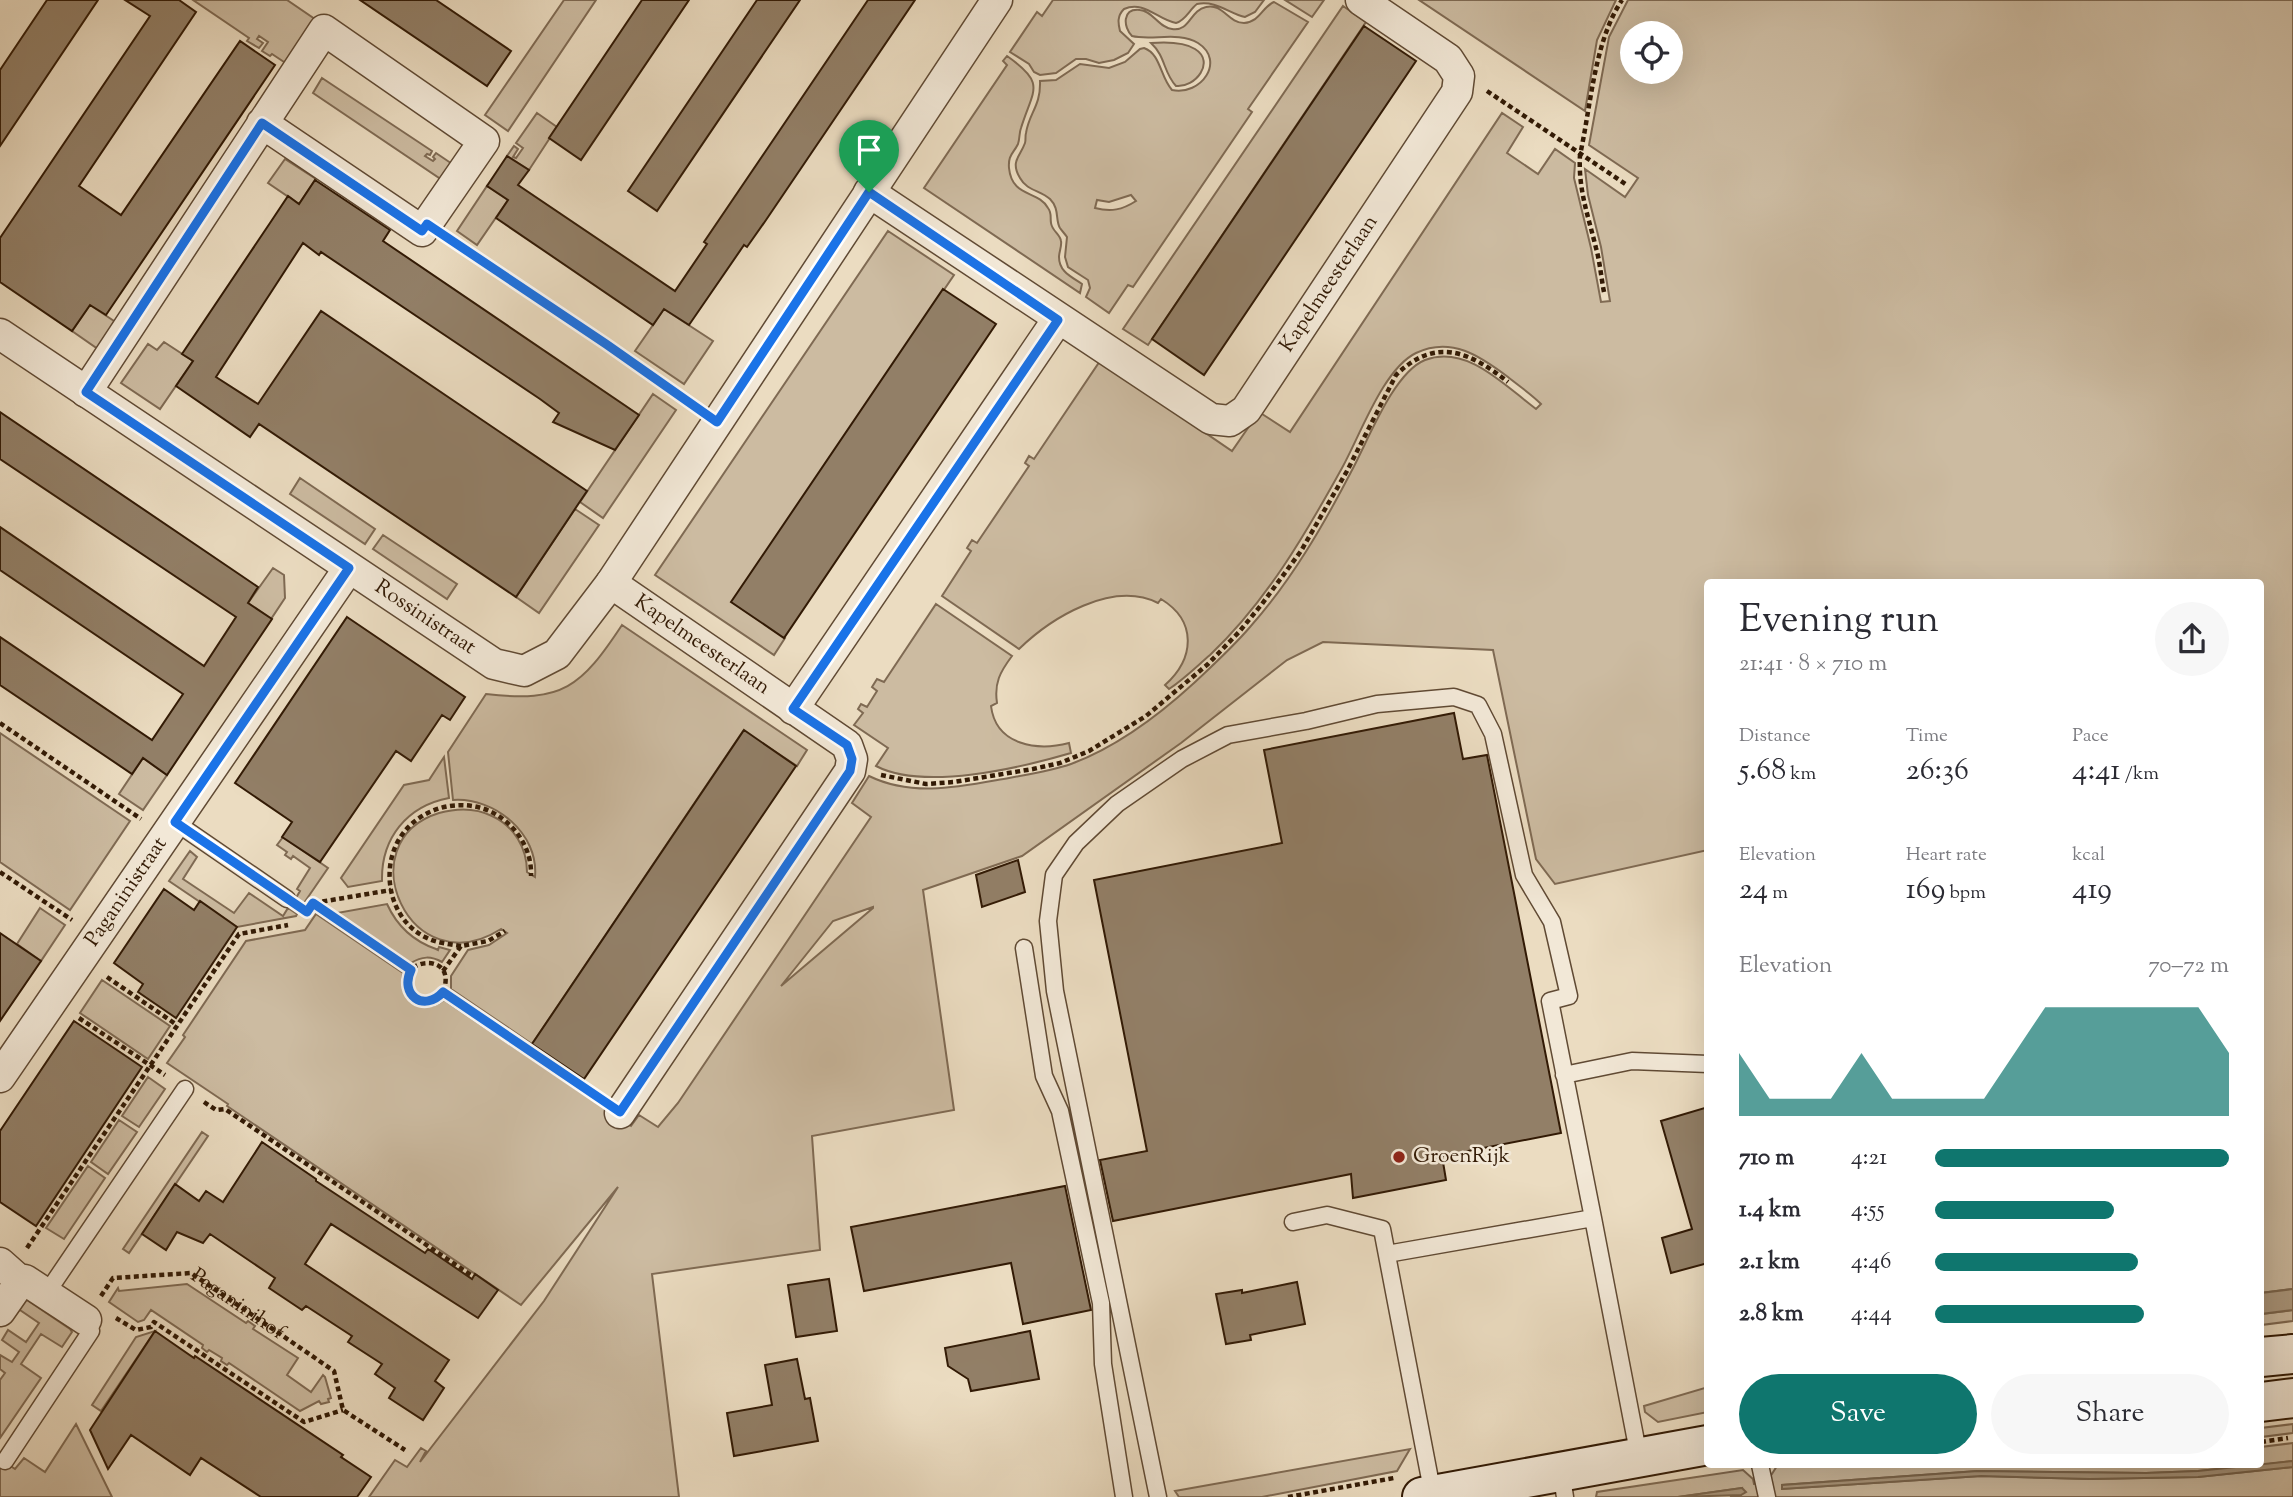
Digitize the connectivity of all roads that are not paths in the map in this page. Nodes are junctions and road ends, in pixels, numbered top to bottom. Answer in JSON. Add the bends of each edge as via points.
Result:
{"nodes":[{"id":1,"x":997,"y":0,"type":"edge"},
{"id":2,"x":1361,"y":0,"type":"edge"},
{"id":3,"x":262,"y":123,"type":"junction"},
{"id":4,"x":869,"y":192,"type":"junction"},
{"id":5,"x":1058,"y":320,"type":"junction"},
{"id":6,"x":3,"y":343,"type":"edge"},
{"id":7,"x":86,"y":392,"type":"junction"},
{"id":8,"x":349,"y":568,"type":"junction"},
{"id":9,"x":611,"y":583,"type":"junction"},
{"id":10,"x":524,"y":671,"type":"joint"},
{"id":11,"x":793,"y":709,"type":"junction"},
{"id":12,"x":170,"y":828,"type":"junction"},
{"id":13,"x":287,"y":899,"type":"road end"},
{"id":14,"x":1024,"y":948,"type":"dead end"},
{"id":15,"x":1704,"y":1064,"type":"edge"},
{"id":16,"x":1564,"y":1074,"type":"junction"},
{"id":17,"x":0,"y":1076,"type":"edge"},
{"id":18,"x":185,"y":1089,"type":"road end"},
{"id":19,"x":620,"y":1112,"type":"road end"},
{"id":20,"x":1593,"y":1218,"type":"junction"},
{"id":21,"x":1293,"y":1222,"type":"dead end"},
{"id":22,"x":1387,"y":1254,"type":"junction"},
{"id":23,"x":10,"y":1271,"type":"edge"},
{"id":24,"x":46,"y":1294,"type":"junction"},
{"id":25,"x":0,"y":1311,"type":"edge"},
{"id":26,"x":91,"y":1312,"type":"joint"},
{"id":27,"x":2293,"y":1354,"type":"edge"},
{"id":28,"x":2264,"y":1357,"type":"edge"},
{"id":29,"x":2293,"y":1398,"type":"edge"},
{"id":30,"x":2264,"y":1402,"type":"edge"},
{"id":31,"x":1704,"y":1446,"type":"edge"},
{"id":32,"x":1639,"y":1457,"type":"junction"},
{"id":33,"x":5,"y":1461,"type":"dead end"},
{"id":34,"x":1761,"y":1468,"type":"edge"},
{"id":35,"x":1563,"y":1484,"type":"edge"},
{"id":36,"x":1428,"y":1496,"type":"edge"},
{"id":37,"x":1124,"y":1497,"type":"edge"},
{"id":38,"x":1158,"y":1497,"type":"edge"},
{"id":39,"x":1767,"y":1497,"type":"edge"}],
"edges":[{"from":1,"to":4,"type":"street","name":"Kapelmeesterlaan"},
{"from":2,"to":5,"type":"street","name":"Kapelmeesterlaan","via":[[1448,59],[1459,76],[1457,92],[1246,410],[1230,421],[1211,419]]},
{"from":3,"to":3,"type":"street","via":[[422,231],[484,141],[324,30]]},
{"from":3,"to":7,"type":"street"},
{"from":4,"to":5,"type":"street","name":"Kapelmeesterlaan"},
{"from":4,"to":9,"type":"street","name":"Kapelmeesterlaan"},
{"from":5,"to":11,"type":"street","name":"Kapelmeesterlaan"},
{"from":6,"to":7,"type":"street","name":"Rossinistraat"},
{"from":7,"to":8,"type":"street","name":"Rossinistraat"},
{"from":8,"to":10,"type":"street","name":"Rossinistraat","via":[[494,664]]},
{"from":8,"to":12,"type":"street","name":"Paganinistraat"},
{"from":9,"to":10,"type":"street","name":"Kapelmeesterlaan","via":[[558,654]]},
{"from":9,"to":11,"type":"street","name":"Kapelmeesterlaan"},
{"from":11,"to":19,"type":"street","name":"Kapelmeesterlaan","via":[[847,745],[850,771]]},
{"from":12,"to":13,"type":"lane"},
{"from":12,"to":17,"type":"street","name":"Paganinistraat"},
{"from":14,"to":37,"type":"lane","via":[[1044,1076],[1060,1111],[1101,1303],[1103,1364]]},
{"from":15,"to":16,"type":"lane","via":[[1632,1061]]},
{"from":16,"to":20,"type":"lane"},
{"from":16,"to":38,"type":"lane","via":[[1550,1001],[1569,996],[1552,922],[1524,875],[1493,734],[1478,705],[1454,697],[1377,704],[1228,735],[1182,759],[1117,804],[1076,843],[1054,875],[1048,921],[1055,991]]},
{"from":18,"to":24,"type":"lane"},
{"from":20,"to":22,"type":"lane"},
{"from":20,"to":32,"type":"lane"},
{"from":21,"to":22,"type":"lane","via":[[1327,1215],[1382,1229]]},
{"from":22,"to":36,"type":"lane"},
{"from":23,"to":24,"type":"street"},
{"from":23,"to":25,"type":"street","via":[[16,1288]]},
{"from":24,"to":26,"type":"street"},
{"from":26,"to":33,"type":"lane","via":[[91,1331]]},
{"from":27,"to":28,"type":"street"},
{"from":29,"to":30,"type":"street"},
{"from":31,"to":32,"type":"street"},
{"from":32,"to":35,"type":"street"},
{"from":34,"to":39,"type":"lane"},
{"from":35,"to":36,"type":"street"}]}
